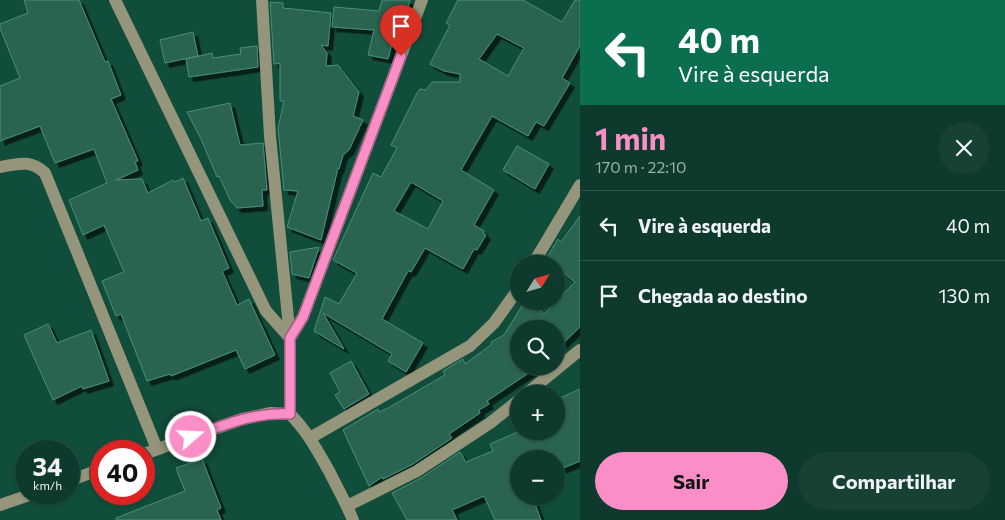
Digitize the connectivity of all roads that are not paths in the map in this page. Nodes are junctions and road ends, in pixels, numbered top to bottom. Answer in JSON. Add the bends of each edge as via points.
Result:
{"nodes":[{"id":1,"x":116,"y":0,"type":"edge"},
{"id":2,"x":262,"y":0,"type":"edge"},
{"id":3,"x":422,"y":0,"type":"edge"},
{"id":4,"x":0,"y":167,"type":"edge"},
{"id":5,"x":580,"y":185,"type":"edge"},
{"id":6,"x":538,"y":255,"type":"edge"},
{"id":7,"x":510,"y":301,"type":"edge"},
{"id":8,"x":290,"y":338,"type":"junction"},
{"id":9,"x":580,"y":350,"type":"edge"},
{"id":10,"x":537,"y":385,"type":"edge"},
{"id":11,"x":510,"y":407,"type":"edge"},
{"id":12,"x":290,"y":414,"type":"junction"},
{"id":13,"x":310,"y":438,"type":"junction"},
{"id":14,"x":157,"y":449,"type":"joint"},
{"id":15,"x":15,"y":500,"type":"edge"},
{"id":16,"x":0,"y":505,"type":"edge"},
{"id":17,"x":347,"y":506,"type":"junction"},
{"id":18,"x":353,"y":520,"type":"edge"}],
"edges":[{"from":1,"to":8,"type":"street","via":[[266,311]]},
{"from":2,"to":8,"type":"street","via":[[270,136]]},
{"from":3,"to":8,"type":"street","via":[[303,317]]},
{"from":4,"to":14,"type":"street","via":[[27,163],[44,173]]},
{"from":5,"to":6,"type":"street"},
{"from":7,"to":13,"type":"street","via":[[494,324],[470,346]]},
{"from":8,"to":12,"type":"street"},
{"from":9,"to":10,"type":"street"},
{"from":11,"to":17,"type":"street","via":[[417,471]]},
{"from":12,"to":13,"type":"street"},
{"from":12,"to":14,"type":"street","via":[[271,413],[242,419]]},
{"from":13,"to":17,"type":"street"},
{"from":15,"to":16,"type":"street"},
{"from":17,"to":18,"type":"street"}]}
